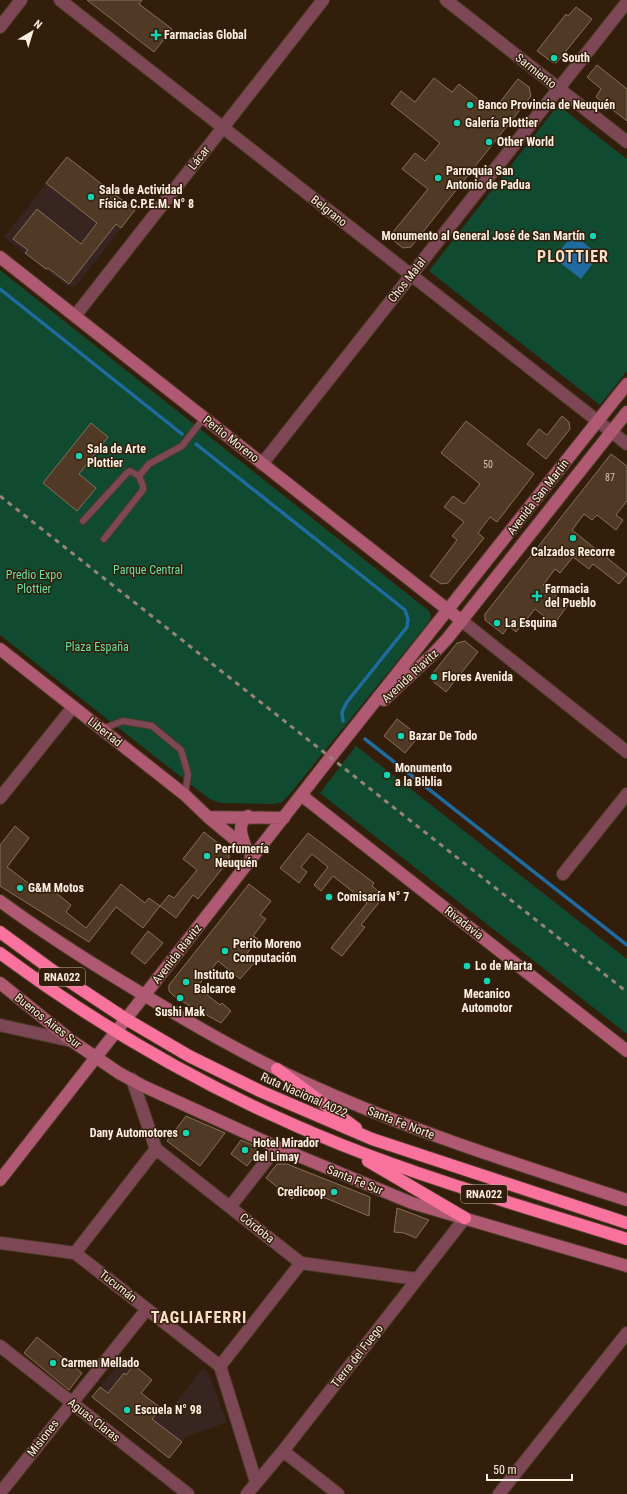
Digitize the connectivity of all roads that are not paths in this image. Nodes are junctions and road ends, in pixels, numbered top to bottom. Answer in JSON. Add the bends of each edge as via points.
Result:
{"nodes":[{"id":1,"x":21,"y":0,"type":"edge"},
{"id":2,"x":60,"y":0,"type":"edge"},
{"id":3,"x":324,"y":0,"type":"edge"},
{"id":4,"x":446,"y":0,"type":"edge"},
{"id":5,"x":627,"y":2,"type":"edge"},
{"id":6,"x":0,"y":27,"type":"edge"},
{"id":7,"x":558,"y":88,"type":"junction"},
{"id":8,"x":223,"y":128,"type":"junction"},
{"id":9,"x":627,"y":142,"type":"edge"},
{"id":10,"x":0,"y":257,"type":"edge"},
{"id":11,"x":411,"y":275,"type":"junction"},
{"id":12,"x":75,"y":316,"type":"junction"},
{"id":13,"x":627,"y":384,"type":"edge"},
{"id":14,"x":627,"y":412,"type":"edge"},
{"id":15,"x":204,"y":418,"type":"junction"},
{"id":16,"x":598,"y":421,"type":"junction"},
{"id":17,"x":611,"y":432,"type":"junction"},
{"id":18,"x":627,"y":444,"type":"edge"},
{"id":19,"x":262,"y":464,"type":"junction"},
{"id":20,"x":139,"y":476,"type":"junction"},
{"id":21,"x":83,"y":521,"type":"dead end"},
{"id":22,"x":104,"y":539,"type":"dead end"},
{"id":23,"x":448,"y":611,"type":"junction"},
{"id":24,"x":462,"y":621,"type":"junction"},
{"id":25,"x":0,"y":649,"type":"edge"},
{"id":26,"x":73,"y":707,"type":"junction"},
{"id":27,"x":354,"y":728,"type":"junction"},
{"id":28,"x":101,"y":729,"type":"junction"},
{"id":29,"x":627,"y":752,"type":"edge"},
{"id":30,"x":627,"y":794,"type":"edge"},
{"id":31,"x":185,"y":795,"type":"junction"},
{"id":32,"x":301,"y":795,"type":"junction"},
{"id":33,"x":0,"y":798,"type":"edge"},
{"id":34,"x":248,"y":816,"type":"junction"},
{"id":35,"x":208,"y":817,"type":"junction"},
{"id":36,"x":284,"y":818,"type":"junction"},
{"id":37,"x":250,"y":851,"type":"junction"},
{"id":38,"x":563,"y":874,"type":"dead end"},
{"id":39,"x":0,"y":901,"type":"edge"},
{"id":40,"x":0,"y":932,"type":"edge"},
{"id":41,"x":0,"y":953,"type":"edge"},
{"id":42,"x":0,"y":983,"type":"edge"},
{"id":43,"x":145,"y":996,"type":"junction"},
{"id":44,"x":126,"y":1019,"type":"junction"},
{"id":45,"x":0,"y":1025,"type":"edge"},
{"id":46,"x":117,"y":1031,"type":"junction"},
{"id":47,"x":72,"y":1041,"type":"junction"},
{"id":48,"x":627,"y":1051,"type":"edge"},
{"id":49,"x":96,"y":1058,"type":"junction"},
{"id":50,"x":277,"y":1069,"type":"junction"},
{"id":51,"x":132,"y":1080,"type":"junction"},
{"id":52,"x":154,"y":1091,"type":"junction"},
{"id":53,"x":142,"y":1107,"type":"junction"},
{"id":54,"x":372,"y":1139,"type":"junction"},
{"id":55,"x":343,"y":1146,"type":"junction"},
{"id":56,"x":277,"y":1147,"type":"junction"},
{"id":57,"x":156,"y":1149,"type":"junction"},
{"id":58,"x":0,"y":1180,"type":"edge"},
{"id":59,"x":627,"y":1200,"type":"edge"},
{"id":60,"x":230,"y":1207,"type":"junction"},
{"id":61,"x":465,"y":1218,"type":"junction"},
{"id":62,"x":627,"y":1222,"type":"edge"},
{"id":63,"x":627,"y":1239,"type":"edge"},
{"id":64,"x":0,"y":1243,"type":"edge"},
{"id":65,"x":75,"y":1253,"type":"junction"},
{"id":66,"x":301,"y":1263,"type":"junction"},
{"id":67,"x":627,"y":1266,"type":"edge"},
{"id":68,"x":417,"y":1279,"type":"junction"},
{"id":69,"x":147,"y":1309,"type":"junction"},
{"id":70,"x":627,"y":1333,"type":"edge"},
{"id":71,"x":0,"y":1346,"type":"edge"},
{"id":72,"x":220,"y":1366,"type":"junction"},
{"id":73,"x":71,"y":1402,"type":"junction"},
{"id":74,"x":283,"y":1451,"type":"junction"},
{"id":75,"x":256,"y":1482,"type":"junction"},
{"id":76,"x":0,"y":1493,"type":"edge"},
{"id":77,"x":188,"y":1494,"type":"edge"},
{"id":78,"x":246,"y":1494,"type":"edge"},
{"id":79,"x":338,"y":1494,"type":"edge"},
{"id":80,"x":499,"y":1494,"type":"edge"}],
"edges":[{"from":1,"to":6,"type":"street"},
{"from":2,"to":8,"type":"street","name":"Belgrano"},
{"from":3,"to":8,"type":"street","name":"Lácar"},
{"from":4,"to":7,"type":"street","name":"Sarmiento"},
{"from":5,"to":7,"type":"street","name":"Chos Malal"},
{"from":7,"to":9,"type":"street","name":"Sarmiento"},
{"from":7,"to":11,"type":"street","name":"Chos Malal"},
{"from":8,"to":11,"type":"street","name":"Belgrano"},
{"from":8,"to":12,"type":"street","name":"Lácar"},
{"from":10,"to":12,"type":"main road","name":"Perito Moreno"},
{"from":11,"to":16,"type":"street","name":"Belgrano"},
{"from":11,"to":19,"type":"street","name":"Chos Malal"},
{"from":12,"to":15,"type":"main road","name":"Perito Moreno"},
{"from":13,"to":16,"type":"main road","name":"Avenida San Martín"},
{"from":14,"to":17,"type":"main road","name":"Avenida San Martín"},
{"from":15,"to":19,"type":"main road","name":"Perito Moreno"},
{"from":15,"to":20,"type":"lane","via":[[182,446],[149,464]]},
{"from":16,"to":17,"type":"street","name":"Belgrano"},
{"from":16,"to":23,"type":"main road","name":"Avenida San Martín"},
{"from":17,"to":18,"type":"street","name":"Belgrano"},
{"from":17,"to":24,"type":"main road","name":"Avenida San Martín"},
{"from":19,"to":23,"type":"main road","name":"Perito Moreno"},
{"from":20,"to":21,"type":"lane","via":[[130,471],[127,473]]},
{"from":20,"to":22,"type":"lane","via":[[144,486],[143,490]]},
{"from":23,"to":24,"type":"main road","name":"Perito Moreno"},
{"from":23,"to":27,"type":"main road","name":"Avenida Riavitz"},
{"from":24,"to":27,"type":"main road","name":"Avenida Riavitz","via":[[432,655]]},
{"from":24,"to":29,"type":"street"},
{"from":25,"to":26,"type":"main road","name":"Libertad"},
{"from":26,"to":28,"type":"main road","name":"Libertad"},
{"from":26,"to":33,"type":"street"},
{"from":27,"to":32,"type":"main road","name":"Avenida Riavitz"},
{"from":28,"to":31,"type":"main road","name":"Libertad"},
{"from":28,"to":31,"type":"lane","via":[[123,722],[152,726],[181,750],[188,774]]},
{"from":30,"to":38,"type":"street"},
{"from":31,"to":35,"type":"main road","name":"Libertad"},
{"from":32,"to":36,"type":"main road","name":"Avenida Riavitz"},
{"from":32,"to":48,"type":"main road","name":"Rivadavia"},
{"from":34,"to":35,"type":"main road"},
{"from":34,"to":36,"type":"main road"},
{"from":34,"to":37,"type":"main road","via":[[240,828]]},
{"from":35,"to":37,"type":"main road","name":"Libertad"},
{"from":36,"to":37,"type":"main road","name":"Avenida Riavitz"},
{"from":37,"to":43,"type":"main road","name":"Avenida Riavitz"},
{"from":39,"to":43,"type":"main road","name":"Santa Fe Norte"},
{"from":40,"to":44,"type":"highway","name":"Ruta Nacional A022","number":"RNA022"},
{"from":41,"to":46,"type":"highway","number":"RNA022"},
{"from":42,"to":47,"type":"main road","name":"Buenos Aires Sur"},
{"from":43,"to":44,"type":"main road","name":"Avenida Riavitz"},
{"from":43,"to":50,"type":"main road","name":"Santa Fe Norte"},
{"from":44,"to":46,"type":"main road","name":"Avenida Riavitz"},
{"from":44,"to":54,"type":"highway","name":"Ruta Nacional A022","number":"RNA022","via":[[189,1056],[260,1091]]},
{"from":45,"to":47,"type":"street"},
{"from":46,"to":49,"type":"main road","name":"Avenida Riavitz"},
{"from":46,"to":55,"type":"highway","number":"RNA022","via":[[172,1065],[240,1100]]},
{"from":47,"to":49,"type":"main road","name":"Buenos Aires Sur"},
{"from":49,"to":51,"type":"main road","name":"Santa Fe Sur"},
{"from":49,"to":58,"type":"main road","name":"Avenida Riavitz"},
{"from":50,"to":54,"type":"highway"},
{"from":50,"to":59,"type":"main road","name":"Santa Fe Norte","via":[[347,1102],[405,1125]]},
{"from":51,"to":52,"type":"main road","name":"Santa Fe Sur"},
{"from":51,"to":53,"type":"street"},
{"from":52,"to":53,"type":"street","via":[[146,1095]]},
{"from":52,"to":56,"type":"main road","name":"Santa Fe Sur"},
{"from":53,"to":57,"type":"street"},
{"from":54,"to":62,"type":"highway","name":"Ruta Nacional A022","number":"RNA022"},
{"from":55,"to":61,"type":"highway"},
{"from":55,"to":63,"type":"highway","number":"RNA022","via":[[426,1176]]},
{"from":56,"to":60,"type":"street"},
{"from":56,"to":61,"type":"main road","name":"Santa Fe Sur","via":[[412,1203]]},
{"from":57,"to":60,"type":"street","name":"Córdoba"},
{"from":57,"to":65,"type":"street"},
{"from":60,"to":66,"type":"street","name":"Córdoba"},
{"from":61,"to":67,"type":"main road","name":"Santa Fe Sur"},
{"from":61,"to":68,"type":"street","name":"Tierra del Fuego"},
{"from":64,"to":65,"type":"street"},
{"from":65,"to":69,"type":"street","name":"Tucumán"},
{"from":66,"to":68,"type":"street"},
{"from":66,"to":72,"type":"street"},
{"from":68,"to":74,"type":"street","name":"Tierra del Fuego"},
{"from":69,"to":72,"type":"street","name":"Tucumán"},
{"from":69,"to":73,"type":"street","name":"Misiones"},
{"from":70,"to":80,"type":"street"},
{"from":71,"to":73,"type":"street","name":"Aguas Claras"},
{"from":72,"to":75,"type":"street"},
{"from":73,"to":76,"type":"street","name":"Misiones"},
{"from":73,"to":77,"type":"street","name":"Aguas Claras"},
{"from":74,"to":75,"type":"street","name":"Tierra del Fuego"},
{"from":74,"to":79,"type":"street"},
{"from":75,"to":78,"type":"street","name":"Tierra del Fuego"}]}
